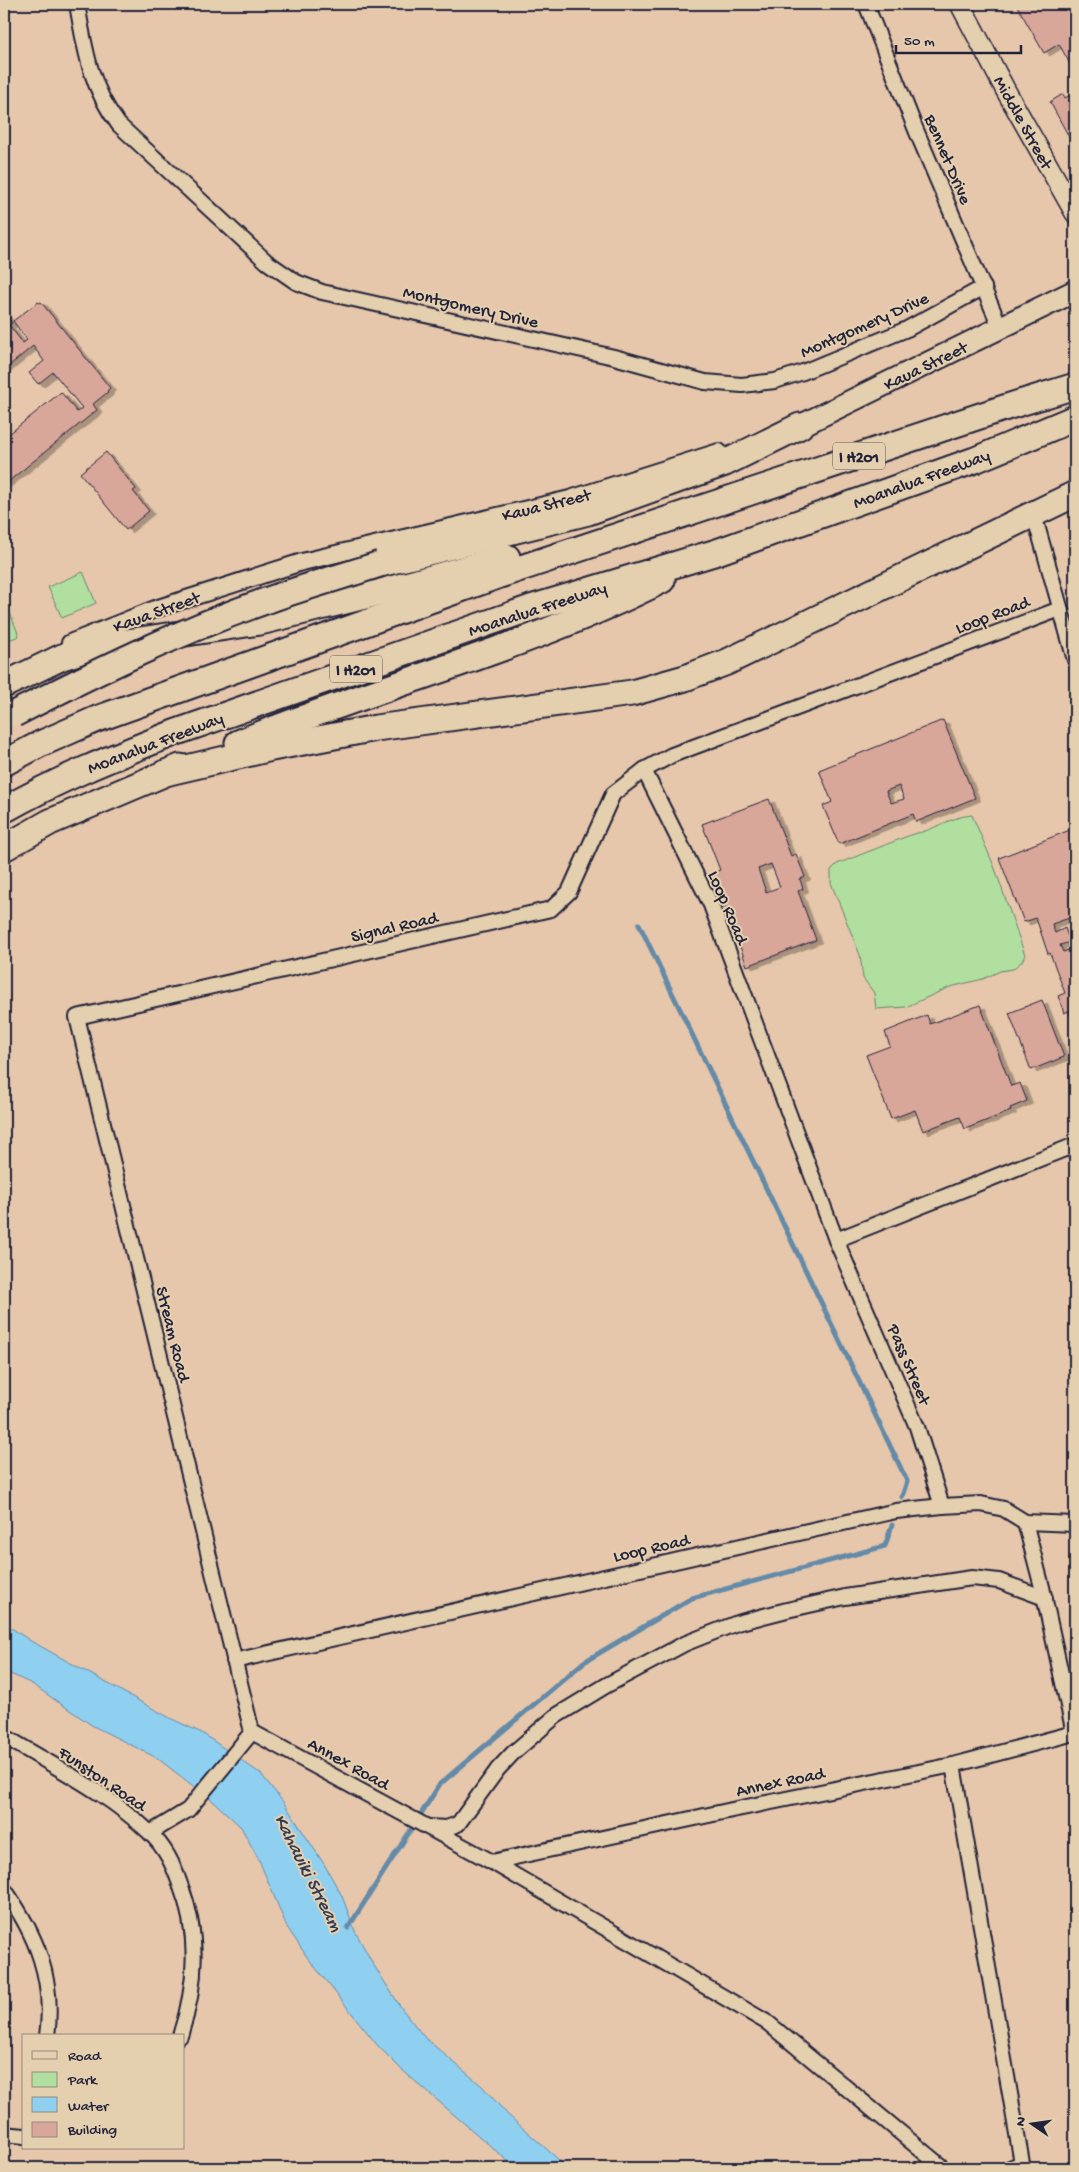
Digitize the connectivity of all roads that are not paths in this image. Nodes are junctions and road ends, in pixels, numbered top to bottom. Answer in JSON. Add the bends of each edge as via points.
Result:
{"nodes":[{"id":1,"x":77,"y":4,"type":"edge"},
{"id":2,"x":866,"y":4,"type":"edge"},
{"id":3,"x":960,"y":4,"type":"edge"},
{"id":4,"x":1075,"y":213,"type":"edge"},
{"id":5,"x":984,"y":287,"type":"junction"},
{"id":6,"x":1075,"y":291,"type":"edge"},
{"id":7,"x":1001,"y":329,"type":"junction"},
{"id":8,"x":1075,"y":386,"type":"edge"},
{"id":9,"x":1075,"y":418,"type":"edge"},
{"id":10,"x":800,"y":426,"type":"junction"},
{"id":11,"x":1075,"y":494,"type":"edge"},
{"id":12,"x":1034,"y":515,"type":"junction"},
{"id":13,"x":644,"y":526,"type":"junction"},
{"id":14,"x":718,"y":552,"type":"junction"},
{"id":15,"x":1060,"y":609,"type":"junction"},
{"id":16,"x":1075,"y":660,"type":"edge"},
{"id":17,"x":4,"y":680,"type":"edge"},
{"id":18,"x":4,"y":686,"type":"edge"},
{"id":19,"x":9,"y":717,"type":"edge"},
{"id":20,"x":4,"y":763,"type":"edge"},
{"id":21,"x":644,"y":770,"type":"junction"},
{"id":22,"x":165,"y":773,"type":"junction"},
{"id":23,"x":4,"y":810,"type":"edge"},
{"id":24,"x":4,"y":848,"type":"edge"},
{"id":25,"x":77,"y":1017,"type":"joint"},
{"id":26,"x":1075,"y":1145,"type":"edge"},
{"id":27,"x":836,"y":1240,"type":"junction"},
{"id":28,"x":942,"y":1506,"type":"junction"},
{"id":29,"x":1025,"y":1522,"type":"junction"},
{"id":30,"x":1075,"y":1524,"type":"edge"},
{"id":31,"x":1045,"y":1598,"type":"junction"},
{"id":32,"x":234,"y":1660,"type":"junction"},
{"id":33,"x":252,"y":1732,"type":"junction"},
{"id":34,"x":1074,"y":1733,"type":"edge"},
{"id":35,"x":4,"y":1736,"type":"edge"},
{"id":36,"x":953,"y":1765,"type":"junction"},
{"id":37,"x":426,"y":1827,"type":"junction"},
{"id":38,"x":150,"y":1833,"type":"junction"},
{"id":39,"x":492,"y":1862,"type":"junction"},
{"id":40,"x":4,"y":1889,"type":"edge"},
{"id":41,"x":47,"y":2034,"type":"edge"},
{"id":42,"x":180,"y":2034,"type":"edge"},
{"id":43,"x":4,"y":2134,"type":"edge"},
{"id":44,"x":22,"y":2136,"type":"edge"},
{"id":45,"x":1016,"y":2166,"type":"edge"},
{"id":46,"x":943,"y":2168,"type":"edge"}],
"edges":[{"from":1,"to":5,"type":"street","name":"Montgomery Drive","via":[[92,79],[118,125],[267,262],[296,282],[322,292],[614,357],[705,382],[742,385],[775,381],[803,372],[907,329]]},
{"from":2,"to":5,"type":"street","name":"Bennet Drive"},
{"from":3,"to":4,"type":"main road","name":"Middle Street"},
{"from":5,"to":7,"type":"street","name":"Bennet Drive"},
{"from":6,"to":7,"type":"main road","name":"Kaua Street"},
{"from":7,"to":10,"type":"main road","name":"Kaua Street"},
{"from":8,"to":13,"type":"highway","number":"I H201"},
{"from":9,"to":14,"type":"highway","name":"Moanalua Freeway","number":"I H201","via":[[975,460]]},
{"from":10,"to":17,"type":"street","name":"Kaua Street","via":[[570,499],[302,562],[223,586],[57,648]]},
{"from":10,"to":19,"type":"highway","bridge":true,"via":[[725,463],[596,509],[380,564],[271,599],[95,672]]},
{"from":11,"to":12,"type":"highway"},
{"from":12,"to":15,"type":"street"},
{"from":12,"to":22,"type":"highway","via":[[727,662],[685,678],[632,693],[376,728]]},
{"from":13,"to":18,"type":"highway","via":[[501,558],[260,622],[92,647],[62,657]]},
{"from":13,"to":20,"type":"highway","number":"I H201","via":[[416,604],[107,716]]},
{"from":14,"to":22,"type":"highway","via":[[620,602],[499,650],[270,730]]},
{"from":14,"to":23,"type":"highway","name":"Moanalua Freeway","number":"I H201","via":[[532,608],[174,733],[62,779]]},
{"from":15,"to":16,"type":"street"},
{"from":15,"to":21,"type":"street","name":"Loop Road","via":[[672,755]]},
{"from":21,"to":25,"type":"street","name":"Signal Road","via":[[613,794],[569,892],[551,909]]},
{"from":21,"to":27,"type":"street","name":"Loop Road","via":[[711,906]]},
{"from":22,"to":24,"type":"highway","via":[[50,822]]},
{"from":25,"to":32,"type":"street","name":"Stream Road"},
{"from":26,"to":27,"type":"street"},
{"from":27,"to":28,"type":"street","name":"Pass Street","via":[[917,1427]]},
{"from":28,"to":29,"type":"street","name":"Loop Road","via":[[994,1506]]},
{"from":28,"to":32,"type":"street","name":"Loop Road","via":[[896,1512]]},
{"from":29,"to":30,"type":"street","name":"Loop Road"},
{"from":29,"to":31,"type":"street"},
{"from":31,"to":34,"type":"street"},
{"from":31,"to":37,"type":"street","via":[[999,1581],[972,1578],[845,1597],[737,1623],[684,1644],[572,1706],[513,1753],[458,1824],[446,1828]]},
{"from":32,"to":33,"type":"street"},
{"from":33,"to":37,"type":"street","name":"Annex Road"},
{"from":33,"to":38,"type":"street","via":[[192,1806]]},
{"from":34,"to":36,"type":"street","name":"Annex Road"},
{"from":35,"to":38,"type":"street","name":"Funston Road","via":[[124,1811]]},
{"from":36,"to":39,"type":"street","name":"Annex Road"},
{"from":36,"to":45,"type":"street"},
{"from":37,"to":39,"type":"street","name":"Annex Road"},
{"from":38,"to":42,"type":"street","name":"Funston Road","via":[[170,1856],[184,1892],[193,1932],[193,1984]]},
{"from":39,"to":46,"type":"street","name":"Annex Road","via":[[768,2023]]},
{"from":40,"to":41,"type":"street","via":[[23,1917],[44,1964]]},
{"from":43,"to":44,"type":"street"}]}
